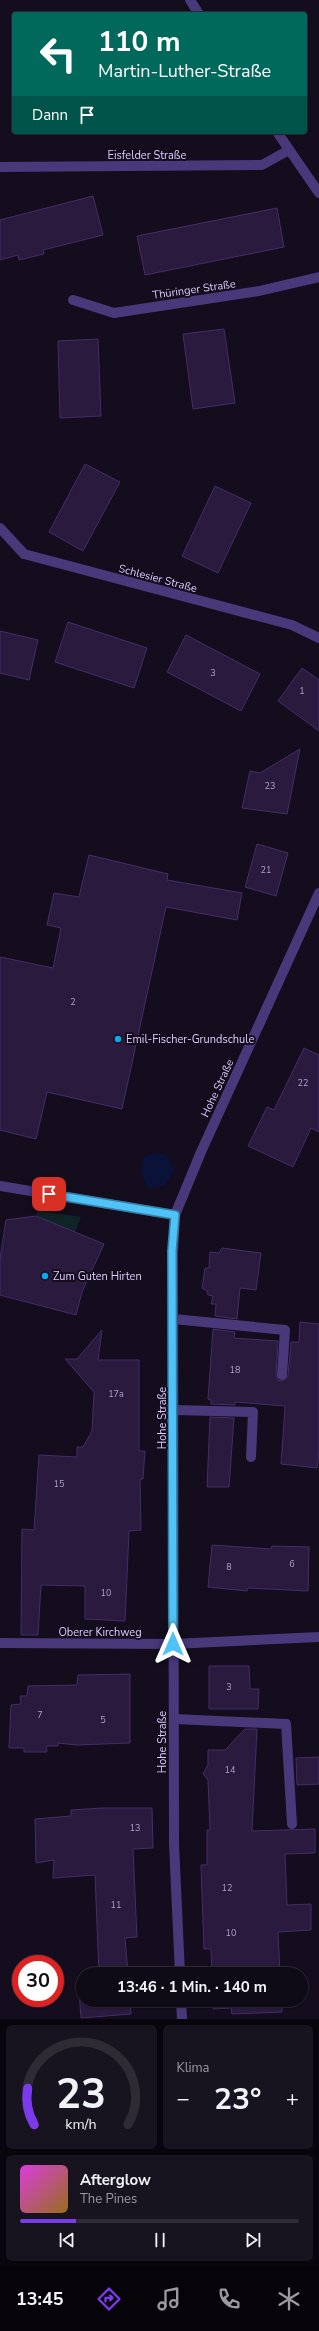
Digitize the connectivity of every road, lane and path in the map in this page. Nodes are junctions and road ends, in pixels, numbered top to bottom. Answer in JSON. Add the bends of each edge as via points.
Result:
{"nodes":[{"id":1,"x":190,"y":0,"type":"edge"},
{"id":2,"x":198,"y":12,"type":"edge"},
{"id":3,"x":278,"y":134,"type":"edge"},
{"id":4,"x":289,"y":150,"type":"junction"},
{"id":5,"x":0,"y":168,"type":"edge"},
{"id":6,"x":319,"y":193,"type":"edge"},
{"id":7,"x":319,"y":278,"type":"edge"},
{"id":8,"x":73,"y":300,"type":"dead end"},
{"id":9,"x":0,"y":528,"type":"edge"},
{"id":10,"x":319,"y":638,"type":"edge"},
{"id":11,"x":318,"y":895,"type":"edge"},
{"id":12,"x":0,"y":1186,"type":"edge"},
{"id":13,"x":175,"y":1215,"type":"junction"},
{"id":14,"x":174,"y":1319,"type":"junction"},
{"id":15,"x":282,"y":1375,"type":"dead end"},
{"id":16,"x":174,"y":1410,"type":"junction"},
{"id":17,"x":251,"y":1457,"type":"dead end"},
{"id":18,"x":319,"y":1637,"type":"edge"},
{"id":19,"x":0,"y":1643,"type":"edge"},
{"id":20,"x":173,"y":1644,"type":"junction"},
{"id":21,"x":175,"y":1719,"type":"junction"},
{"id":22,"x":292,"y":1824,"type":"dead end"},
{"id":23,"x":180,"y":1967,"type":"edge"},
{"id":24,"x":181,"y":2007,"type":"edge"},
{"id":25,"x":182,"y":2019,"type":"edge"}],
"edges":[{"from":1,"to":2,"type":"street"},
{"from":3,"to":4,"type":"street"},
{"from":4,"to":5,"type":"street","name":"Eisfelder Straße","via":[[262,166]]},
{"from":4,"to":6,"type":"street"},
{"from":7,"to":8,"type":"street","name":"Thüringer Straße","via":[[259,291],[114,313]]},
{"from":9,"to":10,"type":"street","name":"Schlesier Straße","via":[[24,554],[292,625]]},
{"from":11,"to":13,"type":"street","name":"Hohe Straße"},
{"from":12,"to":13,"type":"street"},
{"from":13,"to":14,"type":"street","name":"Hohe Straße","via":[[172,1251]]},
{"from":14,"to":15,"type":"street","via":[[285,1330]]},
{"from":14,"to":16,"type":"street","name":"Hohe Straße"},
{"from":16,"to":17,"type":"street","via":[[253,1412]]},
{"from":16,"to":20,"type":"street","name":"Hohe Straße"},
{"from":18,"to":20,"type":"street","name":"Oberer Kirchweg"},
{"from":19,"to":20,"type":"street","name":"Oberer Kirchweg"},
{"from":20,"to":21,"type":"street","name":"Hohe Straße"},
{"from":21,"to":22,"type":"street","via":[[286,1724]]},
{"from":21,"to":23,"type":"street","name":"Hohe Straße","via":[[174,1844]]},
{"from":24,"to":25,"type":"street"}]}
